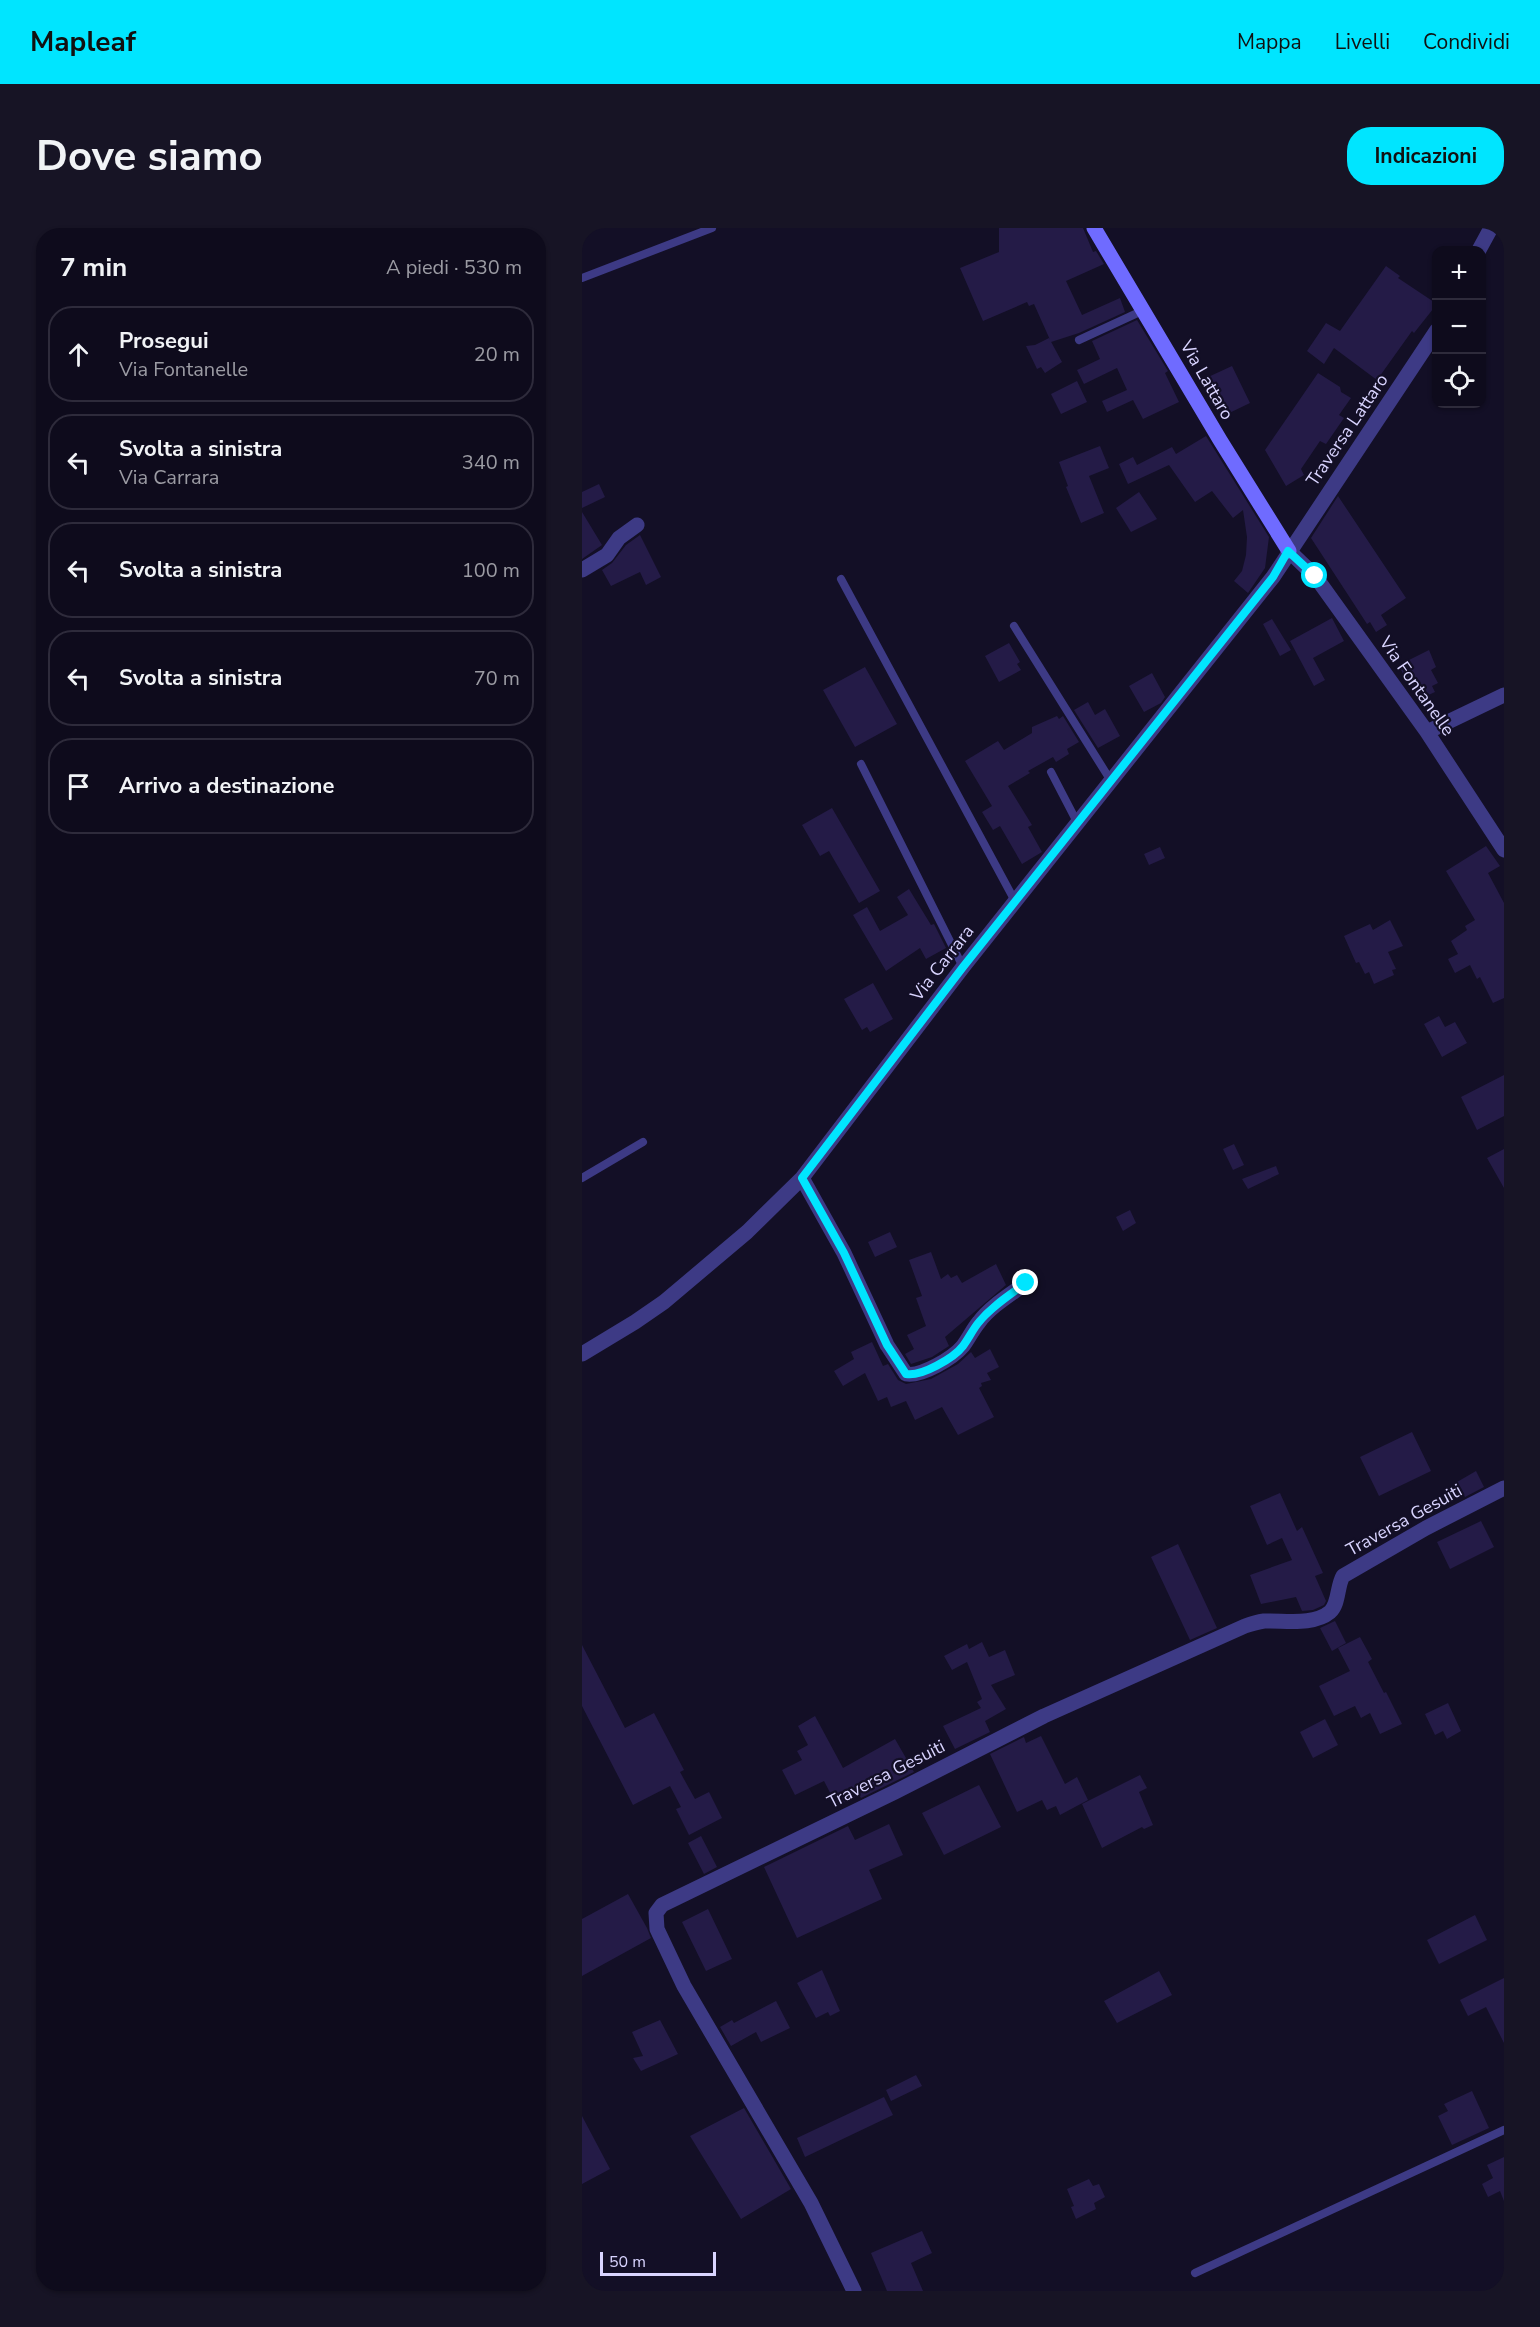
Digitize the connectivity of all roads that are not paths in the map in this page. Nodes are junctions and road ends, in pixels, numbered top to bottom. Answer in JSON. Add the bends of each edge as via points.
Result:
{"nodes":[{"id":1,"x":712,"y":228,"type":"edge"},
{"id":2,"x":1094,"y":228,"type":"edge"},
{"id":3,"x":1491,"y":228,"type":"edge"},
{"id":4,"x":1481,"y":246,"type":"edge"},
{"id":5,"x":582,"y":278,"type":"edge"},
{"id":6,"x":1144,"y":310,"type":"junction"},
{"id":7,"x":1432,"y":337,"type":"edge"},
{"id":8,"x":1079,"y":340,"type":"dead end"},
{"id":9,"x":637,"y":525,"type":"dead end"},
{"id":10,"x":1288,"y":551,"type":"junction"},
{"id":11,"x":582,"y":570,"type":"edge"},
{"id":12,"x":841,"y":579,"type":"dead end"},
{"id":13,"x":1014,"y":626,"type":"dead end"},
{"id":14,"x":1504,"y":695,"type":"edge"},
{"id":15,"x":1427,"y":732,"type":"junction"},
{"id":16,"x":861,"y":764,"type":"dead end"},
{"id":17,"x":1051,"y":772,"type":"dead end"},
{"id":18,"x":1111,"y":781,"type":"junction"},
{"id":19,"x":1077,"y":822,"type":"junction"},
{"id":20,"x":1504,"y":850,"type":"edge"},
{"id":21,"x":1015,"y":901,"type":"junction"},
{"id":22,"x":963,"y":967,"type":"junction"},
{"id":23,"x":643,"y":1142,"type":"dead end"},
{"id":24,"x":582,"y":1178,"type":"edge"},
{"id":25,"x":802,"y":1178,"type":"junction"},
{"id":26,"x":1026,"y":1283,"type":"dead end"},
{"id":27,"x":582,"y":1354,"type":"edge"},
{"id":28,"x":1504,"y":1488,"type":"edge"},
{"id":29,"x":1504,"y":2130,"type":"edge"},
{"id":30,"x":1195,"y":2273,"type":"dead end"},
{"id":31,"x":854,"y":2291,"type":"edge"}],
"edges":[{"from":1,"to":5,"type":"lane"},
{"from":2,"to":6,"type":"street","name":"Via Lattaro"},
{"from":3,"to":4,"type":"street"},
{"from":6,"to":8,"type":"lane"},
{"from":6,"to":10,"type":"street","name":"Via Lattaro"},
{"from":7,"to":10,"type":"street","name":"Traversa Lattaro"},
{"from":9,"to":11,"type":"street","via":[[619,538],[607,555]]},
{"from":10,"to":15,"type":"street","name":"Via Fontanelle","via":[[1315,576]]},
{"from":10,"to":18,"type":"street","name":"Via Carrara","via":[[1273,577]]},
{"from":12,"to":21,"type":"lane"},
{"from":13,"to":18,"type":"lane"},
{"from":14,"to":15,"type":"street"},
{"from":15,"to":20,"type":"street","name":"Via Fontanelle"},
{"from":16,"to":22,"type":"lane"},
{"from":17,"to":19,"type":"lane"},
{"from":18,"to":19,"type":"street","name":"Via Carrara"},
{"from":19,"to":21,"type":"street","name":"Via Carrara"},
{"from":21,"to":22,"type":"street","name":"Via Carrara"},
{"from":22,"to":25,"type":"street","name":"Via Carrara"},
{"from":23,"to":24,"type":"lane"},
{"from":25,"to":26,"type":"street","via":[[844,1253],[887,1345],[906,1374],[921,1373],[957,1352],[978,1322]]},
{"from":25,"to":27,"type":"street","name":"Via Carrara","via":[[747,1232],[664,1302]]},
{"from":28,"to":31,"type":"street","name":"Traversa Gesuiti","via":[[1342,1576],[1329,1612],[1310,1620],[1261,1621],[1245,1626],[1044,1716],[662,1905],[656,1913],[657,1929],[684,1986],[811,2203]]},
{"from":29,"to":30,"type":"lane"}]}
